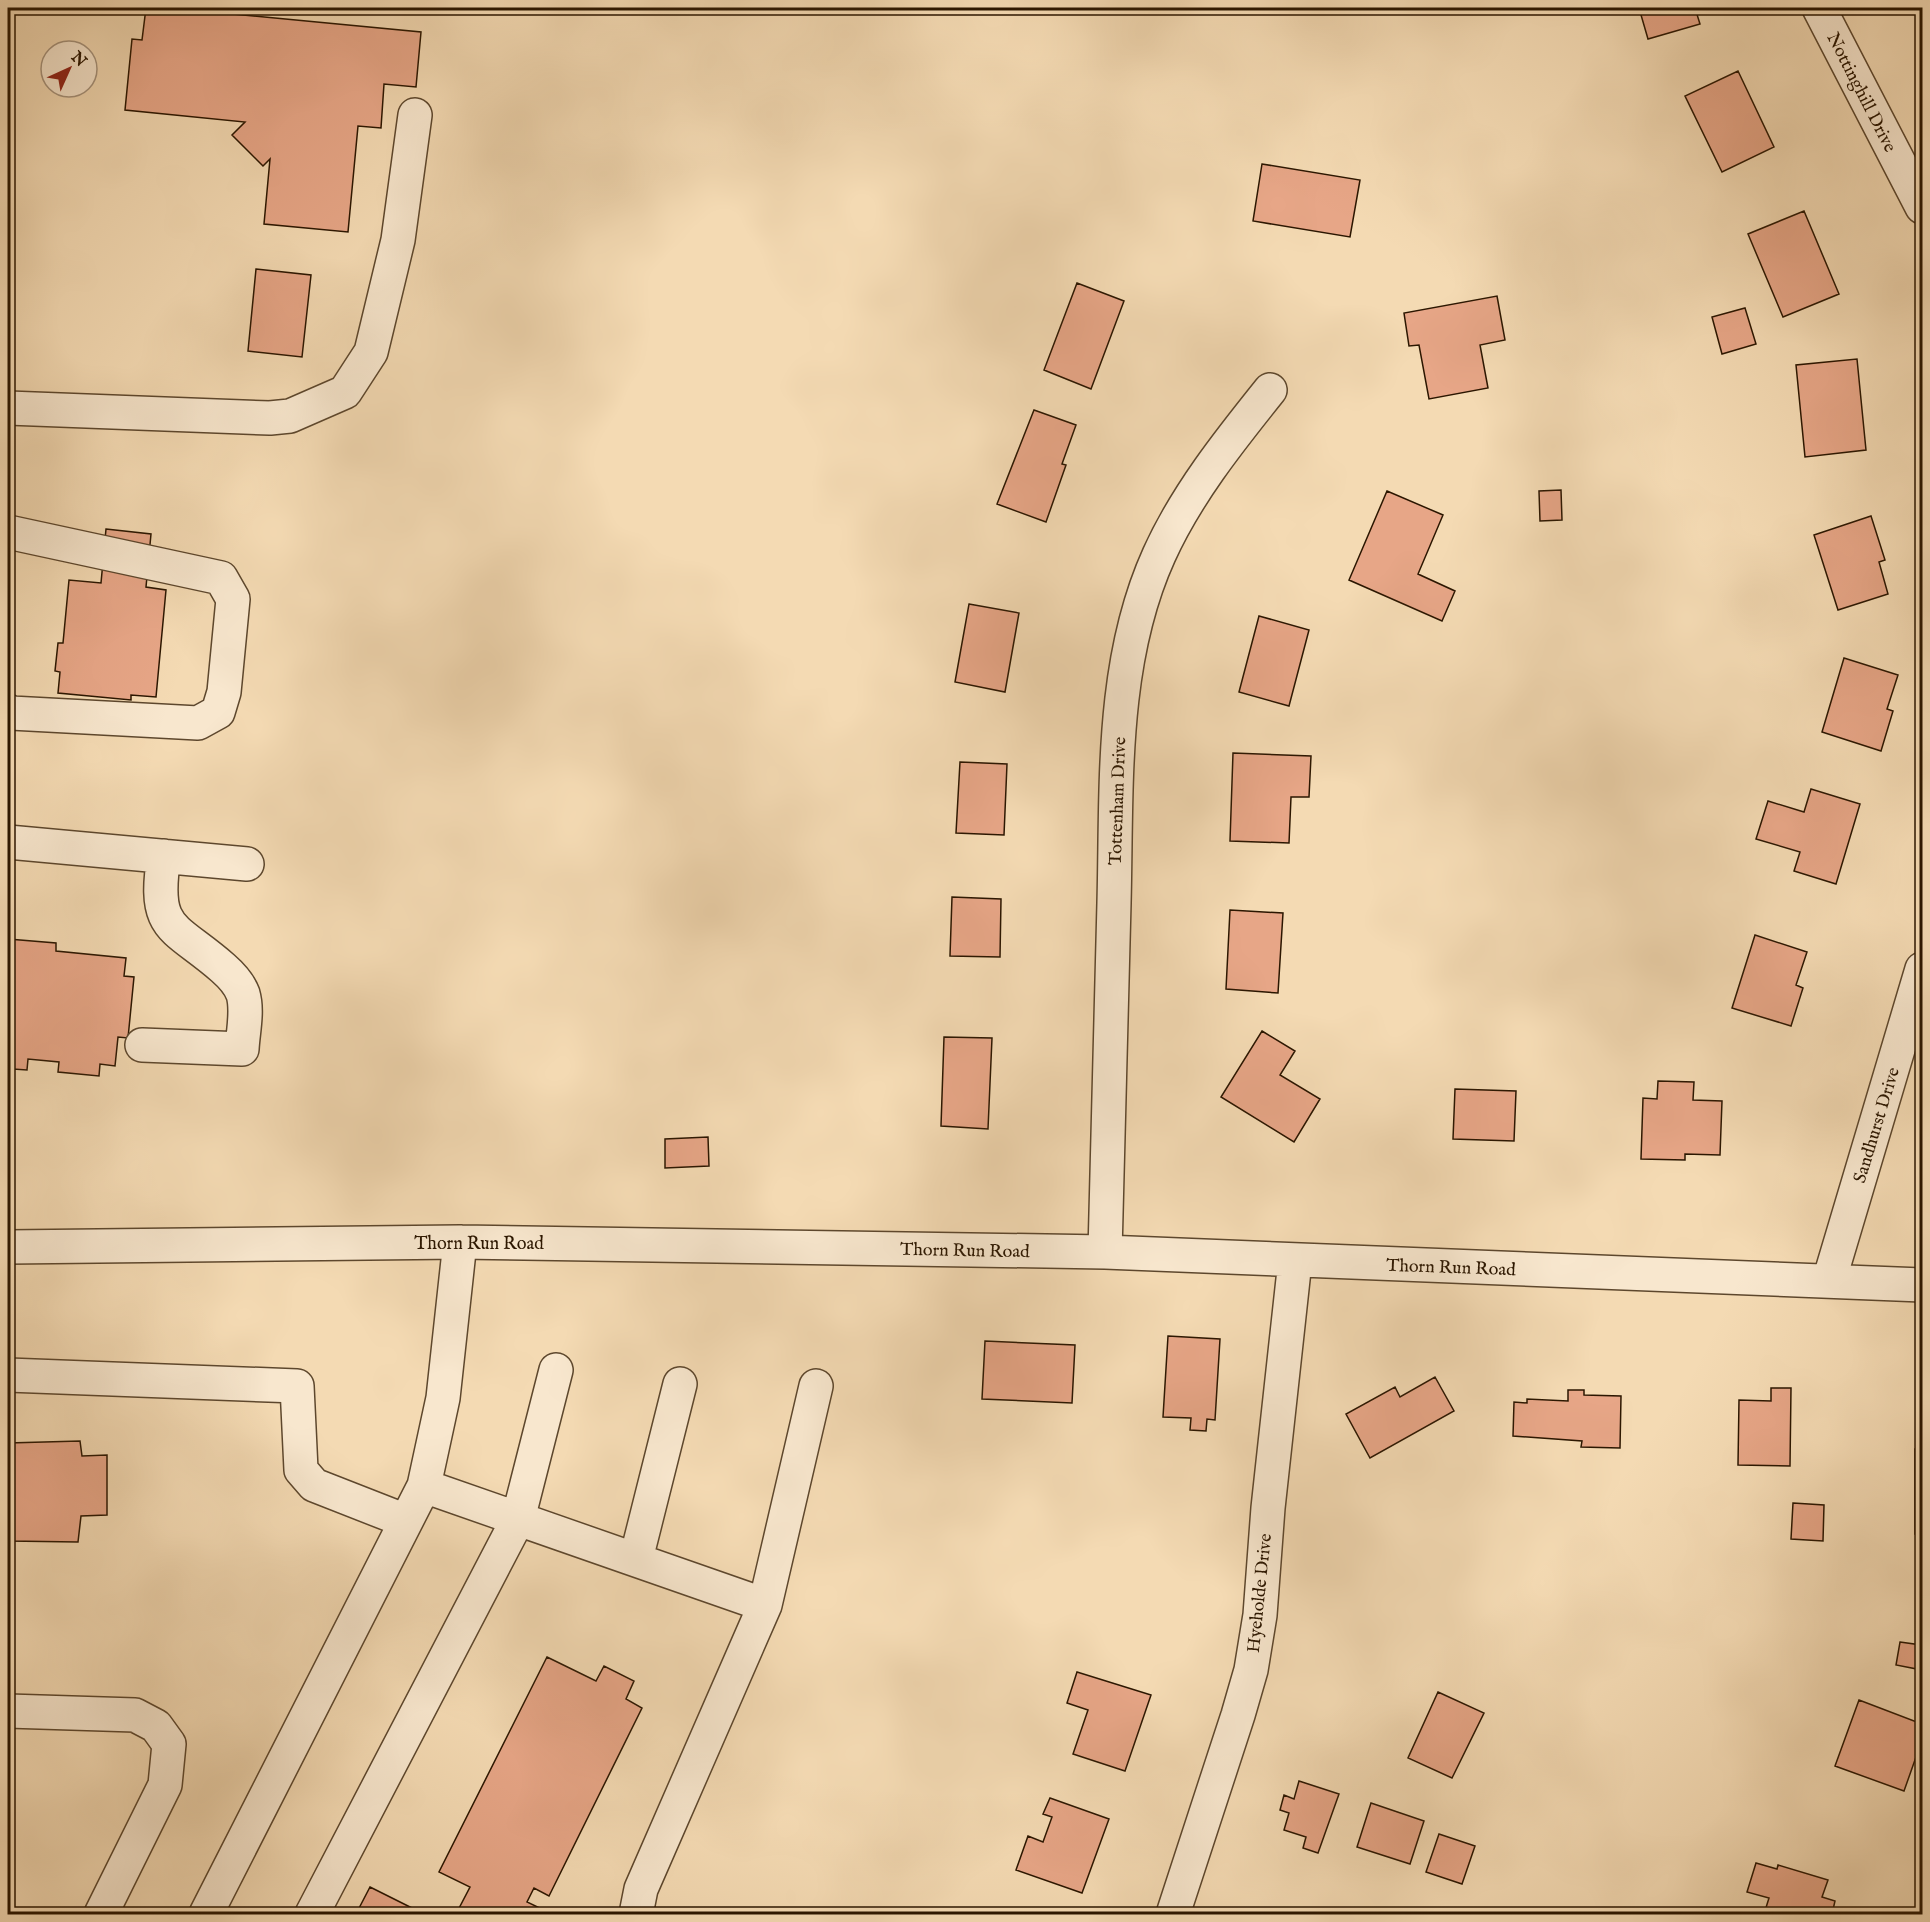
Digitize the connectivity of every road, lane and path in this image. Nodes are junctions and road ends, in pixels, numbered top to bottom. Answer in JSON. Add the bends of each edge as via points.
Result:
{"nodes":[{"id":1,"x":1820,"y":8,"type":"edge"},
{"id":2,"x":415,"y":115,"type":"dead end"},
{"id":3,"x":1923,"y":207,"type":"edge"},
{"id":4,"x":1270,"y":390,"type":"dead end"},
{"id":5,"x":8,"y":408,"type":"edge"},
{"id":6,"x":8,"y":413,"type":"edge"},
{"id":7,"x":8,"y":532,"type":"edge"},
{"id":8,"x":8,"y":711,"type":"edge"},
{"id":9,"x":8,"y":842,"type":"edge"},
{"id":10,"x":164,"y":856,"type":"junction"},
{"id":11,"x":247,"y":864,"type":"dead end"},
{"id":12,"x":1923,"y":969,"type":"edge"},
{"id":13,"x":142,"y":1045,"type":"dead end"},
{"id":14,"x":460,"y":1242,"type":"junction"},
{"id":15,"x":8,"y":1247,"type":"edge"},
{"id":16,"x":1105,"y":1252,"type":"junction"},
{"id":17,"x":1295,"y":1261,"type":"junction"},
{"id":18,"x":1829,"y":1281,"type":"junction"},
{"id":19,"x":1923,"y":1285,"type":"edge"},
{"id":20,"x":556,"y":1370,"type":"dead end"},
{"id":21,"x":8,"y":1375,"type":"edge"},
{"id":22,"x":680,"y":1384,"type":"dead end"},
{"id":23,"x":816,"y":1386,"type":"dead end"},
{"id":24,"x":424,"y":1486,"type":"junction"},
{"id":25,"x":518,"y":1519,"type":"junction"},
{"id":26,"x":406,"y":1521,"type":"junction"},
{"id":27,"x":636,"y":1559,"type":"junction"},
{"id":28,"x":765,"y":1605,"type":"junction"},
{"id":29,"x":8,"y":1711,"type":"edge"},
{"id":30,"x":101,"y":1914,"type":"edge"},
{"id":31,"x":206,"y":1914,"type":"edge"},
{"id":32,"x":312,"y":1914,"type":"edge"},
{"id":33,"x":636,"y":1914,"type":"edge"},
{"id":34,"x":1173,"y":1914,"type":"edge"}],
"edges":[{"from":1,"to":3,"type":"street","name":"Nottinghill Drive"},
{"from":2,"to":5,"type":"street","via":[[398,240],[371,352],[345,392],[290,416],[270,418]]},
{"from":4,"to":16,"type":"street","name":"Tottenham Drive","via":[[1204,479],[1159,555],[1134,627],[1125,670],[1116,794]]},
{"from":5,"to":6,"type":"street"},
{"from":7,"to":8,"type":"street","via":[[220,578],[233,599],[224,692],[218,712],[198,723]]},
{"from":9,"to":10,"type":"street"},
{"from":10,"to":11,"type":"street"},
{"from":10,"to":13,"type":"street","via":[[159,889],[163,912],[173,930],[234,978],[245,1011],[242,1049]]},
{"from":12,"to":18,"type":"street","name":"Sandhurst Drive"},
{"from":14,"to":15,"type":"street","name":"Thorn Run Road"},
{"from":14,"to":16,"type":"street","name":"Thorn Run Road"},
{"from":14,"to":24,"type":"street","via":[[443,1398]]},
{"from":16,"to":17,"type":"street","name":"Thorn Run Road"},
{"from":17,"to":18,"type":"street","name":"Thorn Run Road"},
{"from":17,"to":34,"type":"street","name":"Hyeholde Drive","via":[[1260,1615],[1251,1670]]},
{"from":18,"to":19,"type":"street","name":"Thorn Run Road"},
{"from":20,"to":25,"type":"street"},
{"from":21,"to":26,"type":"street","via":[[297,1386],[299,1447],[302,1470],[308,1478],[332,1494]]},
{"from":22,"to":27,"type":"street"},
{"from":23,"to":28,"type":"street"},
{"from":24,"to":25,"type":"street"},
{"from":24,"to":26,"type":"street"},
{"from":25,"to":27,"type":"street"},
{"from":25,"to":32,"type":"street"},
{"from":26,"to":31,"type":"street"},
{"from":27,"to":28,"type":"street"},
{"from":28,"to":33,"type":"street","via":[[641,1889]]},
{"from":29,"to":30,"type":"street","via":[[135,1715],[156,1726],[169,1744],[165,1785]]}]}
